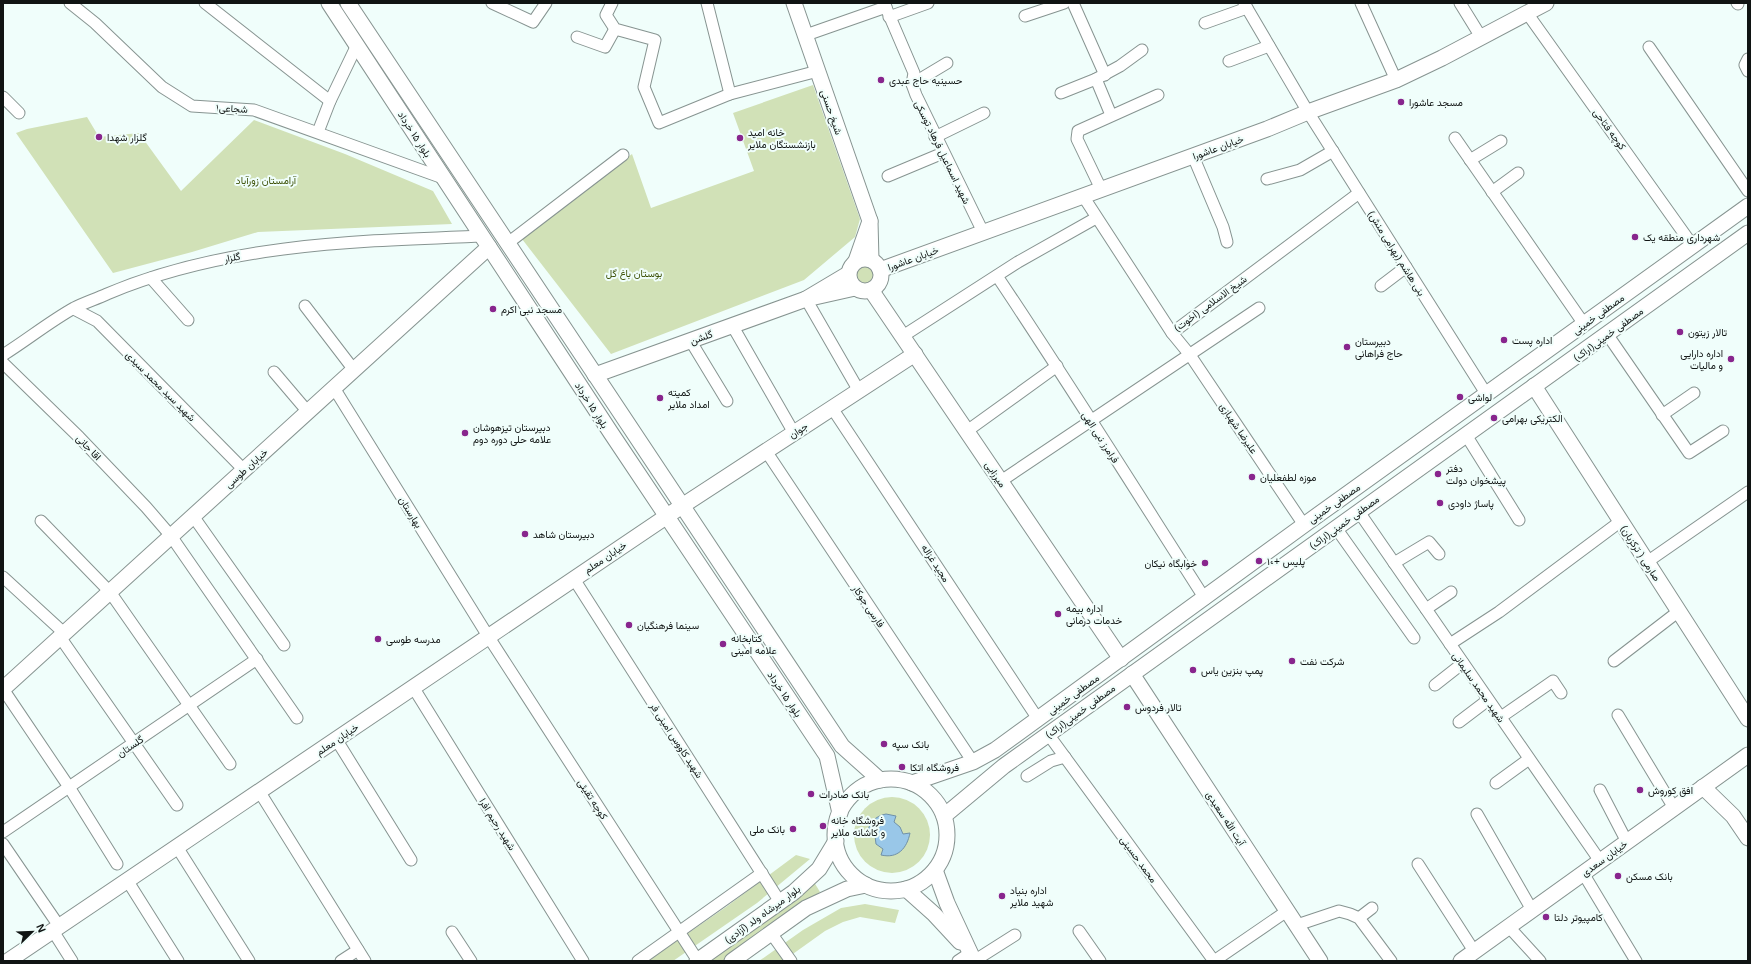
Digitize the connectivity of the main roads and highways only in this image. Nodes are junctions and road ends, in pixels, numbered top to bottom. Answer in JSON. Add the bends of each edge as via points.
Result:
{"nodes":[{"id":1,"x":349,"y":3,"type":"edge"},
{"id":2,"x":794,"y":3,"type":"edge"},
{"id":3,"x":1537,"y":6,"type":"edge"},
{"id":4,"x":332,"y":8,"type":"edge"},
{"id":5,"x":1748,"y":206,"type":"edge"},
{"id":6,"x":870,"y":221,"type":"junction"},
{"id":7,"x":1748,"y":233,"type":"edge"},
{"id":8,"x":485,"y":242,"type":"junction"},
{"id":9,"x":856,"y":261,"type":"junction"},
{"id":10,"x":876,"y":265,"type":"junction"},
{"id":11,"x":848,"y":274,"type":"junction"},
{"id":12,"x":855,"y":288,"type":"junction"},
{"id":13,"x":871,"y":290,"type":"junction"},
{"id":14,"x":806,"y":299,"type":"junction"},
{"id":15,"x":915,"y":354,"type":"junction"},
{"id":16,"x":596,"y":375,"type":"junction"},
{"id":17,"x":1534,"y":386,"type":"junction"},
{"id":18,"x":682,"y":506,"type":"junction"},
{"id":19,"x":666,"y":516,"type":"junction"},
{"id":20,"x":1122,"y":659,"type":"junction"},
{"id":21,"x":1132,"y":674,"type":"junction"},
{"id":22,"x":3,"y":689,"type":"edge"},
{"id":23,"x":1748,"y":719,"type":"edge"},
{"id":24,"x":1746,"y":760,"type":"edge"},
{"id":25,"x":880,"y":780,"type":"junction"},
{"id":26,"x":912,"y":783,"type":"junction"},
{"id":27,"x":1703,"y":787,"type":"junction"},
{"id":28,"x":840,"y":813,"type":"junction"},
{"id":29,"x":944,"y":816,"type":"junction"},
{"id":30,"x":1748,"y":838,"type":"edge"},
{"id":31,"x":836,"y":841,"type":"junction"},
{"id":32,"x":935,"y":870,"type":"junction"},
{"id":33,"x":866,"y":885,"type":"junction"},
{"id":34,"x":906,"y":889,"type":"junction"},
{"id":35,"x":967,"y":958,"type":"edge"},
{"id":36,"x":8,"y":961,"type":"edge"},
{"id":37,"x":697,"y":961,"type":"edge"},
{"id":38,"x":732,"y":961,"type":"edge"},
{"id":39,"x":1320,"y":961,"type":"edge"},
{"id":40,"x":1461,"y":961,"type":"edge"}],
"edges":[{"from":1,"to":4,"type":"main road"},
{"from":1,"to":16,"type":"main road","name":"بلوار ۱۵ خرداد"},
{"from":2,"to":6,"type":"main road","name":"شیخ حسنی"},
{"from":3,"to":10,"type":"main road","name":"خیابان عاشورا","via":[[1396,80],[983,232]]},
{"from":4,"to":8,"type":"main road","name":"بلوار ۱۵ خرداد"},
{"from":5,"to":20,"type":"main road","name":"مصطفی خمینی"},
{"from":6,"to":9,"type":"main road"},
{"from":6,"to":10,"type":"main road","name":"شیخ حسنی"},
{"from":7,"to":17,"type":"main road","name":"مصطفی خمینی(اراک)"},
{"from":8,"to":19,"type":"main road","name":"بلوار ۱۵ خرداد"},
{"from":8,"to":22,"type":"main road","name":"خیابان طوسی","via":[[354,370]]},
{"from":9,"to":10,"type":"main road","via":[[866,259]]},
{"from":9,"to":11,"type":"main road"},
{"from":10,"to":13,"type":"main road","via":[[881,275],[878,284]]},
{"from":11,"to":12,"type":"main road"},
{"from":11,"to":14,"type":"main road"},
{"from":12,"to":13,"type":"main road"},
{"from":12,"to":14,"type":"main road"},
{"from":13,"to":15,"type":"main road","name":"میرزایی"},
{"from":14,"to":16,"type":"main road","name":"گلشن"},
{"from":15,"to":18,"type":"main road","name":"جوان"},
{"from":15,"to":20,"type":"main road","name":"میرزایی"},
{"from":16,"to":18,"type":"main road","name":"بلوار ۱۵ خرداد"},
{"from":17,"to":21,"type":"main road","name":"مصطفی خمینی(اراک)"},
{"from":17,"to":23,"type":"main road","name":"صارمی ( ترکزبان)"},
{"from":18,"to":19,"type":"main road","name":"خیابان معلم"},
{"from":18,"to":25,"type":"main road","name":"بلوار ۱۵ خرداد","via":[[842,746]]},
{"from":19,"to":28,"type":"main road","name":"بلوار ۱۵ خرداد","via":[[827,756]]},
{"from":19,"to":36,"type":"main road","name":"خیابان معلم"},
{"from":20,"to":26,"type":"main road","name":"مصطفی خمینی","via":[[995,750],[972,762]]},
{"from":21,"to":29,"type":"main road","name":"مصطفی خمینی(اراک)","via":[[1004,766]]},
{"from":21,"to":39,"type":"main road","name":"آیت الله سعیدی"},
{"from":24,"to":27,"type":"main road","name":"خیابان سعدی"},
{"from":25,"to":26,"type":"main road","via":[[896,779]]},
{"from":25,"to":28,"type":"main road","via":[[863,786],[849,798]]},
{"from":26,"to":29,"type":"main road","via":[[931,796]]},
{"from":27,"to":30,"type":"main road","via":[[1733,816]]},
{"from":27,"to":40,"type":"main road","name":"خیابان سعدی"},
{"from":28,"to":31,"type":"main road"},
{"from":29,"to":32,"type":"main road","via":[[946,844]]},
{"from":31,"to":33,"type":"main road","via":[[840,857],[849,871]]},
{"from":31,"to":37,"type":"main road","name":"بلوار میرشاه ولد (آزادی)","via":[[819,868],[794,892]]},
{"from":32,"to":34,"type":"main road","via":[[922,882]]},
{"from":32,"to":35,"type":"main road"},
{"from":33,"to":34,"type":"main road","via":[[879,890]]},
{"from":33,"to":38,"type":"main road","name":"بلوار میرشاه ولد (آزادی)","via":[[806,908]]},
{"from":34,"to":35,"type":"main road","via":[[934,914]]}]}
